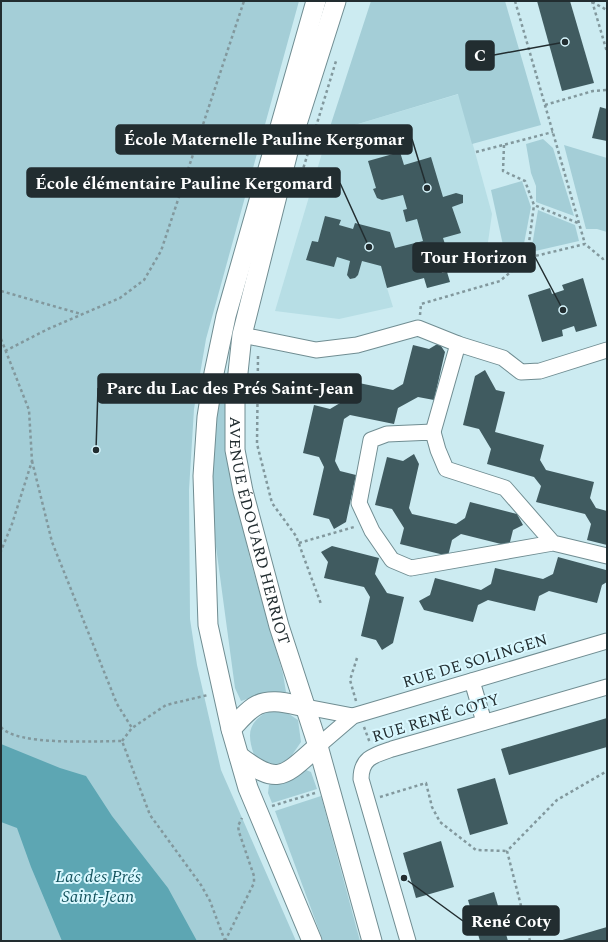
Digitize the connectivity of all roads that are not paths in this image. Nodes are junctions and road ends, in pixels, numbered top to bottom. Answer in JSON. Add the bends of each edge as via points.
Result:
{"nodes":[{"id":1,"x":316,"y":1,"type":"edge"},
{"id":2,"x":336,"y":1,"type":"edge"},
{"id":3,"x":250,"y":337,"type":"junction"},
{"id":4,"x":458,"y":344,"type":"junction"},
{"id":5,"x":607,"y":350,"type":"edge"},
{"id":6,"x":433,"y":432,"type":"junction"},
{"id":7,"x":553,"y":543,"type":"junction"},
{"id":8,"x":607,"y":556,"type":"edge"},
{"id":9,"x":607,"y":641,"type":"edge"},
{"id":10,"x":472,"y":681,"type":"junction"},
{"id":11,"x":607,"y":687,"type":"edge"},
{"id":12,"x":306,"y":707,"type":"junction"},
{"id":13,"x":353,"y":716,"type":"junction"},
{"id":14,"x":484,"y":722,"type":"junction"},
{"id":15,"x":231,"y":729,"type":"junction"},
{"id":16,"x":318,"y":746,"type":"junction"},
{"id":17,"x":239,"y":756,"type":"junction"},
{"id":18,"x":312,"y":941,"type":"edge"},
{"id":19,"x":372,"y":941,"type":"edge"},
{"id":20,"x":408,"y":941,"type":"edge"}],
"edges":[{"from":1,"to":15,"type":"main road","name":"AVENUE ÉDOUARD HERRIOT","via":[[226,316],[207,417],[202,476],[208,625]]},
{"from":2,"to":3,"type":"main road","name":"AVENUE ÉDOUARD HERRIOT","via":[[288,152]]},
{"from":3,"to":4,"type":"street","via":[[316,350],[357,345],[418,328]]},
{"from":3,"to":12,"type":"main road","name":"AVENUE ÉDOUARD HERRIOT","via":[[235,401],[235,450],[243,491],[279,626]]},
{"from":4,"to":5,"type":"street","via":[[503,358],[520,372],[540,371]]},
{"from":4,"to":6,"type":"street"},
{"from":6,"to":7,"type":"street","via":[[446,468],[505,488]]},
{"from":6,"to":7,"type":"street","via":[[387,434],[371,440],[359,503],[372,531],[392,560],[411,568]]},
{"from":7,"to":8,"type":"street"},
{"from":9,"to":10,"type":"street","name":"RUE DE SOLINGEN"},
{"from":10,"to":13,"type":"street","name":"RUE DE SOLINGEN"},
{"from":10,"to":14,"type":"street"},
{"from":11,"to":14,"type":"street","name":"RUE RENÉ COTY"},
{"from":12,"to":13,"type":"street","name":"RUE DE SOLINGEN"},
{"from":12,"to":15,"type":"main road","via":[[271,702],[261,704],[253,708]]},
{"from":12,"to":16,"type":"main road","name":"AVENUE ÉDOUARD HERRIOT"},
{"from":13,"to":16,"type":"street","name":"RUE DE SOLINGEN"},
{"from":14,"to":20,"type":"street","name":"RUE RENÉ COTY","via":[[374,755],[365,762],[361,770],[361,779]]},
{"from":15,"to":17,"type":"main road","name":"AVENUE ÉDOUARD HERRIOT"},
{"from":16,"to":17,"type":"main road","via":[[285,774],[277,776],[255,769]]},
{"from":16,"to":19,"type":"main road","name":"AVENUE ÉDOUARD HERRIOT"},
{"from":17,"to":18,"type":"main road","name":"AVENUE ÉDOUARD HERRIOT","via":[[248,788]]}]}
